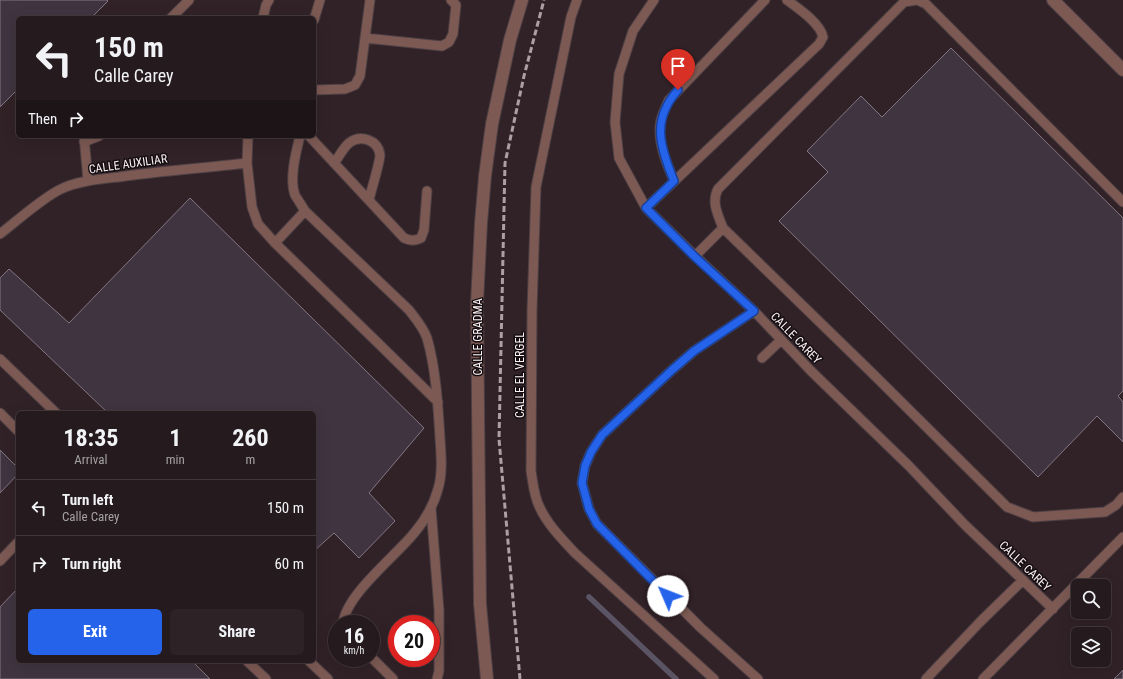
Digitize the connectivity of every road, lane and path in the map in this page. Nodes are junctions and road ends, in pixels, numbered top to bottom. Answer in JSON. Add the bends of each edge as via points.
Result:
{"nodes":[{"id":1,"x":189,"y":0,"type":"edge"},
{"id":2,"x":269,"y":0,"type":"edge"},
{"id":3,"x":320,"y":0,"type":"edge"},
{"id":4,"x":370,"y":0,"type":"edge"},
{"id":5,"x":452,"y":0,"type":"edge"},
{"id":6,"x":522,"y":0,"type":"edge"},
{"id":7,"x":577,"y":0,"type":"edge"},
{"id":8,"x":654,"y":0,"type":"edge"},
{"id":9,"x":765,"y":0,"type":"edge"},
{"id":10,"x":787,"y":0,"type":"edge"},
{"id":11,"x":1053,"y":0,"type":"edge"},
{"id":12,"x":173,"y":16,"type":"edge"},
{"id":13,"x":263,"y":16,"type":"edge"},
{"id":14,"x":315,"y":16,"type":"edge"},
{"id":15,"x":365,"y":38,"type":"junction"},
{"id":16,"x":1123,"y":70,"type":"edge"},
{"id":17,"x":316,"y":90,"type":"edge"},
{"id":18,"x":248,"y":138,"type":"edge"},
{"id":19,"x":300,"y":138,"type":"edge"},
{"id":20,"x":311,"y":138,"type":"edge"},
{"id":21,"x":84,"y":139,"type":"edge"},
{"id":22,"x":247,"y":163,"type":"junction"},
{"id":23,"x":334,"y":163,"type":"junction"},
{"id":24,"x":88,"y":181,"type":"junction"},
{"id":25,"x":674,"y":181,"type":"junction"},
{"id":26,"x":427,"y":191,"type":"dead end"},
{"id":27,"x":369,"y":200,"type":"junction"},
{"id":28,"x":1123,"y":202,"type":"edge"},
{"id":29,"x":646,"y":208,"type":"junction"},
{"id":30,"x":305,"y":211,"type":"junction"},
{"id":31,"x":723,"y":228,"type":"junction"},
{"id":32,"x":0,"y":234,"type":"edge"},
{"id":33,"x":274,"y":243,"type":"junction"},
{"id":34,"x":694,"y":256,"type":"junction"},
{"id":35,"x":754,"y":311,"type":"junction"},
{"id":36,"x":781,"y":340,"type":"junction"},
{"id":37,"x":762,"y":358,"type":"dead end"},
{"id":38,"x":0,"y":359,"type":"edge"},
{"id":39,"x":438,"y":402,"type":"junction"},
{"id":40,"x":54,"y":411,"type":"edge"},
{"id":41,"x":0,"y":413,"type":"edge"},
{"id":42,"x":16,"y":429,"type":"edge"},
{"id":43,"x":1123,"y":497,"type":"edge"},
{"id":44,"x":431,"y":508,"type":"junction"},
{"id":45,"x":1123,"y":537,"type":"edge"},
{"id":46,"x":16,"y":544,"type":"edge"},
{"id":47,"x":0,"y":561,"type":"edge"},
{"id":48,"x":1023,"y":580,"type":"junction"},
{"id":49,"x":1053,"y":609,"type":"junction"},
{"id":50,"x":344,"y":615,"type":"edge"},
{"id":51,"x":249,"y":663,"type":"edge"},
{"id":52,"x":311,"y":663,"type":"edge"},
{"id":53,"x":380,"y":666,"type":"edge"},
{"id":54,"x":266,"y":679,"type":"edge"},
{"id":55,"x":328,"y":679,"type":"edge"},
{"id":56,"x":393,"y":679,"type":"edge"},
{"id":57,"x":437,"y":679,"type":"edge"},
{"id":58,"x":487,"y":679,"type":"edge"},
{"id":59,"x":714,"y":679,"type":"edge"},
{"id":60,"x":758,"y":679,"type":"edge"},
{"id":61,"x":926,"y":679,"type":"edge"},
{"id":62,"x":983,"y":679,"type":"edge"}],
"edges":[{"from":1,"to":12,"type":"lane"},
{"from":2,"to":13,"type":"lane"},
{"from":3,"to":14,"type":"lane"},
{"from":4,"to":15,"type":"lane"},
{"from":5,"to":15,"type":"lane","via":[[456,5],[453,34],[449,42],[442,46]]},
{"from":6,"to":58,"type":"street","name":"CALLE GRADMA","via":[[510,40],[492,124],[481,224],[477,303],[480,596]]},
{"from":7,"to":59,"type":"lane","name":"CALLE EL VERGEL","via":[[571,17],[536,187],[531,471],[535,491],[540,508],[575,553]]},
{"from":8,"to":29,"type":"lane","name":"CALLE CAREY","via":[[633,31],[618,74],[615,122],[618,158]]},
{"from":9,"to":25,"type":"lane","via":[[669,100],[660,127],[664,156]]},
{"from":10,"to":25,"type":"lane","via":[[822,31],[823,37],[819,44]]},
{"from":11,"to":16,"type":"street"},
{"from":15,"to":17,"type":"lane","via":[[360,76],[355,85],[345,89]]},
{"from":18,"to":22,"type":"lane"},
{"from":19,"to":30,"type":"lane","via":[[293,185]]},
{"from":20,"to":23,"type":"lane"},
{"from":21,"to":24,"type":"lane"},
{"from":22,"to":24,"type":"lane","name":"CALLE AUXILIAR"},
{"from":22,"to":33,"type":"lane","via":[[252,206],[258,224]]},
{"from":23,"to":27,"type":"lane"},
{"from":23,"to":27,"type":"lane","via":[[350,143],[365,138],[377,146],[380,156]]},
{"from":24,"to":32,"type":"lane","name":"CALLE AUXILIAR","via":[[60,189]]},
{"from":25,"to":29,"type":"lane"},
{"from":26,"to":27,"type":"lane","via":[[424,230],[422,238],[416,240],[404,238]]},
{"from":28,"to":31,"type":"lane","via":[[926,4],[917,0],[904,2],[718,189],[714,203]]},
{"from":29,"to":34,"type":"lane","name":"CALLE CAREY"},
{"from":30,"to":33,"type":"lane"},
{"from":30,"to":39,"type":"lane","via":[[410,310],[426,337]]},
{"from":31,"to":34,"type":"lane"},
{"from":31,"to":43,"type":"lane","via":[[1007,507],[1033,517],[1105,512]]},
{"from":33,"to":39,"type":"lane"},
{"from":34,"to":35,"type":"lane","name":"CALLE CAREY"},
{"from":35,"to":36,"type":"lane","name":"CALLE CAREY"},
{"from":35,"to":60,"type":"lane","via":[[694,351],[602,435],[585,466],[582,483],[589,509],[597,524],[701,628]]},
{"from":36,"to":37,"type":"lane"},
{"from":36,"to":48,"type":"lane","name":"CALLE CAREY"},
{"from":38,"to":40,"type":"lane"},
{"from":39,"to":44,"type":"lane","via":[[441,462],[439,488]]},
{"from":41,"to":42,"type":"lane"},
{"from":44,"to":50,"type":"lane","via":[[415,532],[376,573]]},
{"from":44,"to":57,"type":"lane","via":[[439,610]]},
{"from":45,"to":49,"type":"lane"},
{"from":46,"to":47,"type":"lane"},
{"from":48,"to":49,"type":"lane","name":"CALLE CAREY"},
{"from":48,"to":61,"type":"lane"},
{"from":49,"to":62,"type":"lane"},
{"from":51,"to":54,"type":"lane"},
{"from":52,"to":55,"type":"lane"},
{"from":53,"to":56,"type":"lane"}]}
